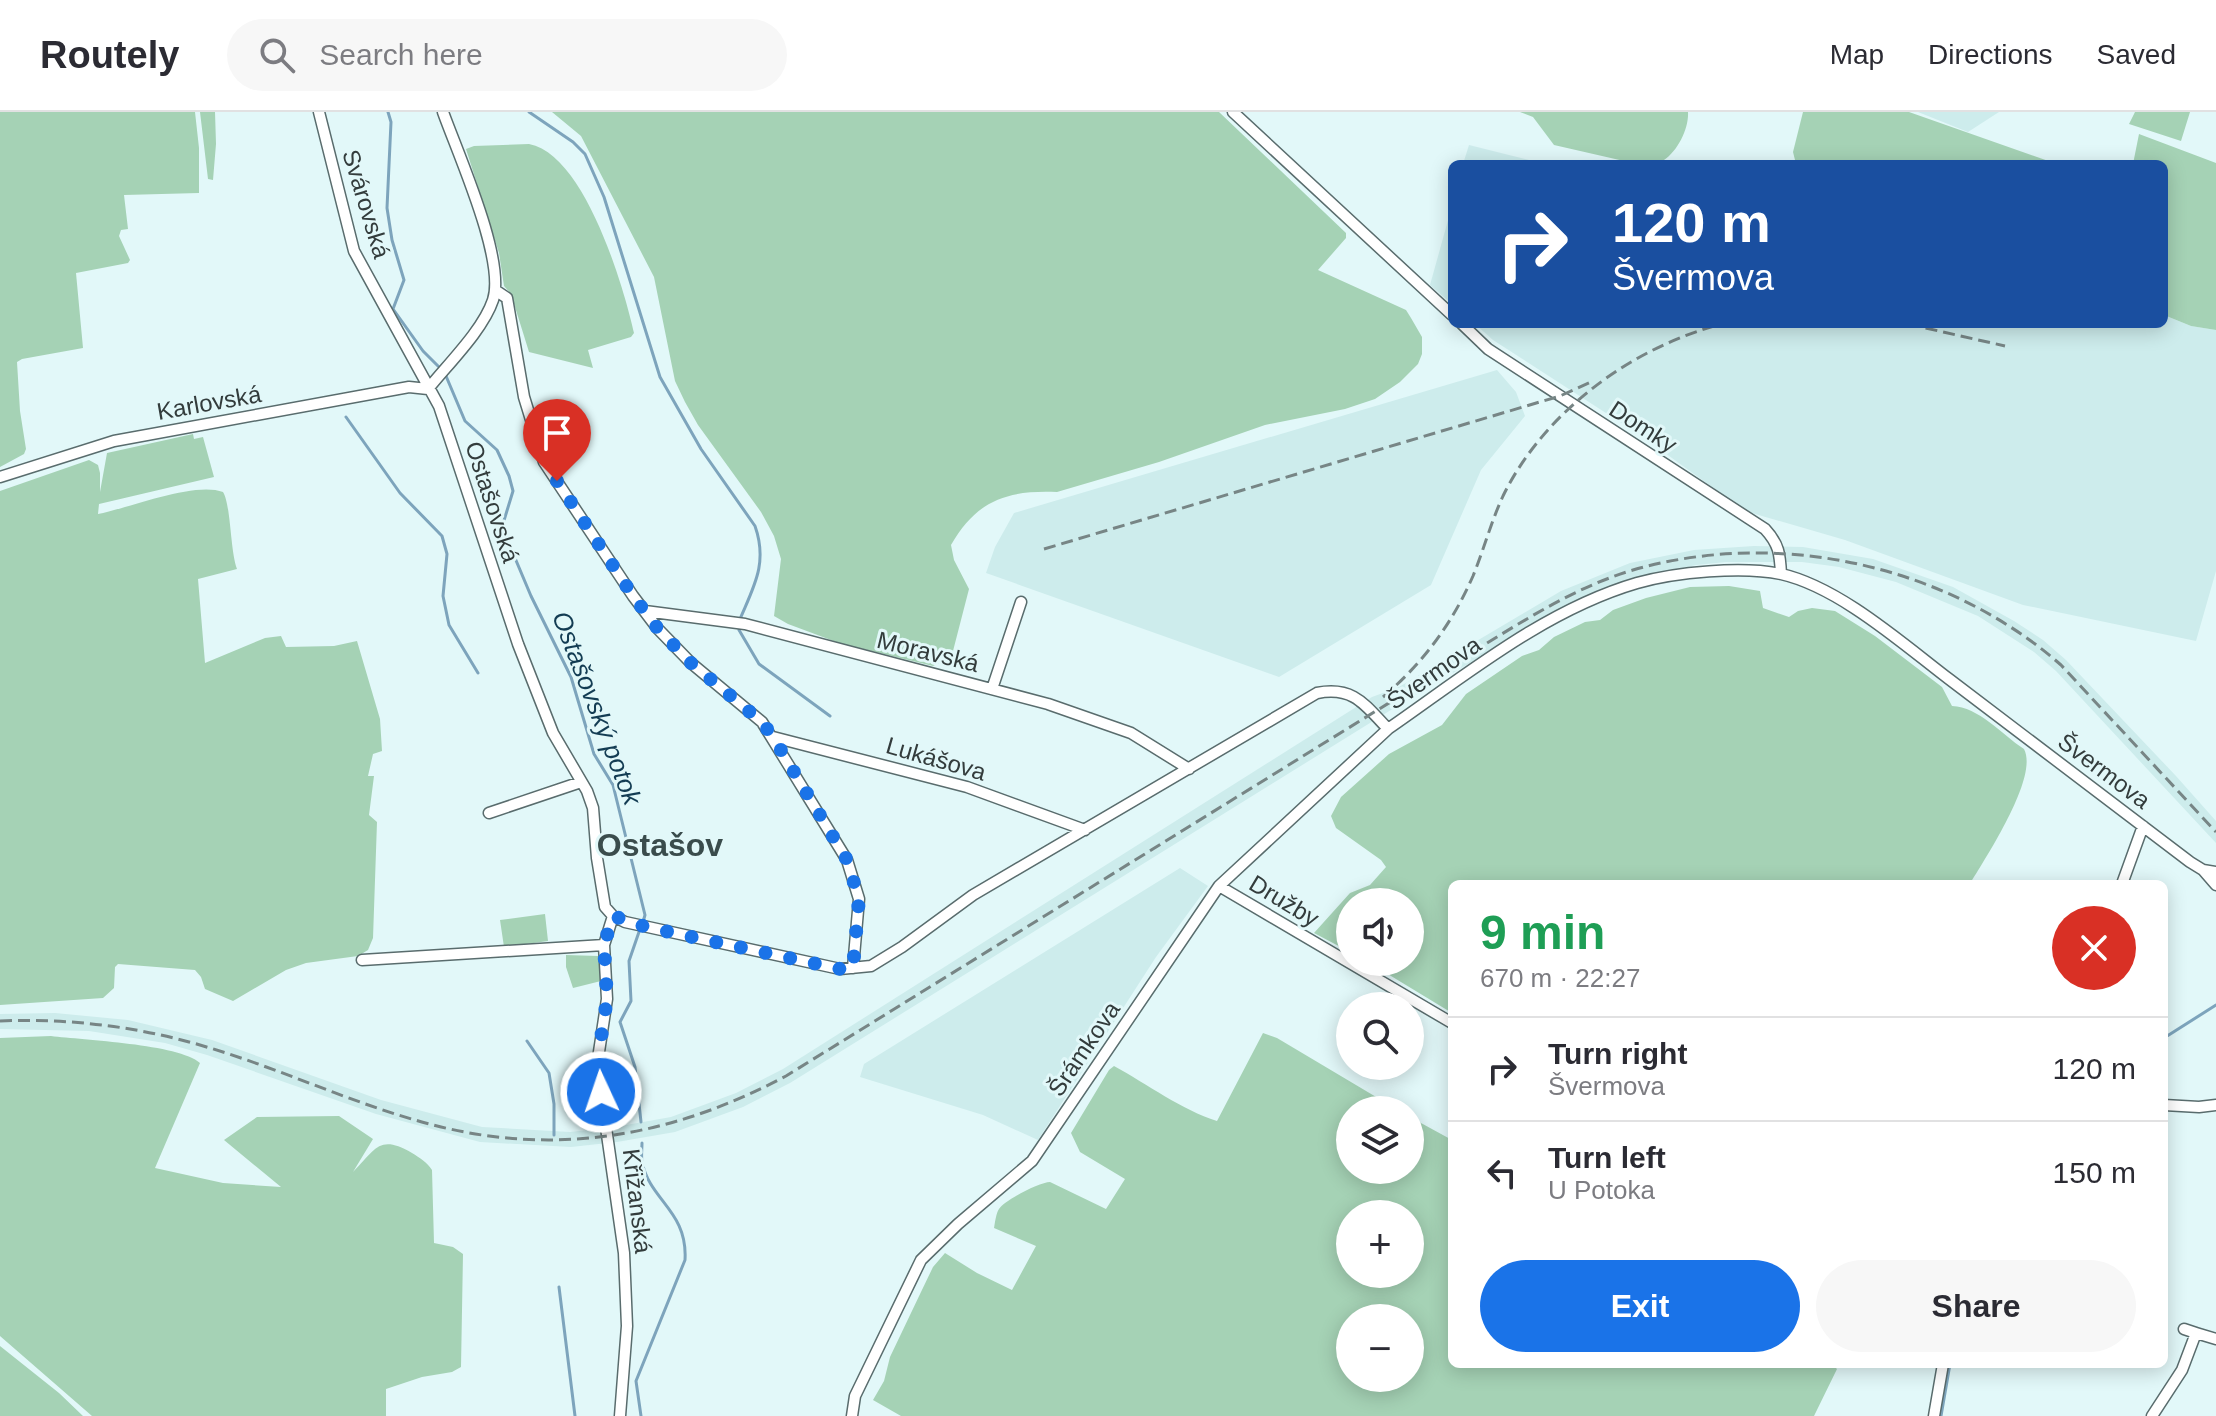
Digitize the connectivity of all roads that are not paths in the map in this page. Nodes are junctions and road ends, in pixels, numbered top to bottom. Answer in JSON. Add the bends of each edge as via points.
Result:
{"nodes":[{"id":1,"x":319,"y":112,"type":"edge"},
{"id":2,"x":443,"y":112,"type":"edge"},
{"id":3,"x":1233,"y":112,"type":"edge"},
{"id":4,"x":495,"y":290,"type":"junction"},
{"id":5,"x":1448,"y":311,"type":"edge"},
{"id":6,"x":1467,"y":328,"type":"edge"},
{"id":7,"x":428,"y":389,"type":"junction"},
{"id":8,"x":0,"y":477,"type":"edge"},
{"id":9,"x":1781,"y":574,"type":"junction"},
{"id":10,"x":1021,"y":602,"type":"dead end"},
{"id":11,"x":645,"y":611,"type":"junction"},
{"id":12,"x":992,"y":689,"type":"junction"},
{"id":13,"x":1388,"y":729,"type":"junction"},
{"id":14,"x":773,"y":737,"type":"junction"},
{"id":15,"x":1189,"y":769,"type":"junction"},
{"id":16,"x":581,"y":782,"type":"junction"},
{"id":17,"x":489,"y":813,"type":"dead end"},
{"id":18,"x":2143,"y":826,"type":"junction"},
{"id":19,"x":1085,"y":830,"type":"junction"},
{"id":20,"x":2203,"y":870,"type":"junction"},
{"id":21,"x":2216,"y":872,"type":"edge"},
{"id":22,"x":2123,"y":880,"type":"edge"},
{"id":23,"x":2216,"y":885,"type":"edge"},
{"id":24,"x":1219,"y":886,"type":"junction"},
{"id":25,"x":613,"y":916,"type":"junction"},
{"id":26,"x":604,"y":945,"type":"junction"},
{"id":27,"x":362,"y":960,"type":"dead end"},
{"id":28,"x":853,"y":968,"type":"junction"},
{"id":29,"x":1448,"y":1021,"type":"edge"},
{"id":30,"x":2168,"y":1105,"type":"edge"},
{"id":31,"x":2216,"y":1105,"type":"edge"},
{"id":32,"x":2184,"y":1329,"type":"dead end"},
{"id":33,"x":2196,"y":1333,"type":"junction"},
{"id":34,"x":2216,"y":1339,"type":"edge"},
{"id":35,"x":1942,"y":1368,"type":"edge"},
{"id":36,"x":620,"y":1416,"type":"edge"},
{"id":37,"x":852,"y":1416,"type":"edge"},
{"id":38,"x":1934,"y":1416,"type":"edge"},
{"id":39,"x":2152,"y":1416,"type":"edge"}],
"edges":[{"from":1,"to":7,"type":"street","name":"Svárovská","via":[[354,251]]},
{"from":2,"to":4,"type":"street","via":[[490,247]]},
{"from":3,"to":5,"type":"street"},
{"from":4,"to":7,"type":"street","via":[[485,318]]},
{"from":4,"to":11,"type":"street","via":[[507,298],[524,397],[544,462]]},
{"from":6,"to":9,"type":"street","name":"Domky","via":[[1500,357],[1765,529],[1780,548]]},
{"from":7,"to":8,"type":"street","name":"Karlovská","via":[[409,387],[114,441]]},
{"from":7,"to":16,"type":"street","name":"Ostašovská","via":[[439,406],[518,644],[553,733]]},
{"from":9,"to":13,"type":"street","name":"Švermova","via":[[1690,573],[1636,583],[1599,597],[1525,635]]},
{"from":9,"to":18,"type":"street","name":"Švermova","via":[[1851,606]]},
{"from":10,"to":12,"type":"street"},
{"from":11,"to":12,"type":"street","name":"Moravská","via":[[745,624]]},
{"from":11,"to":14,"type":"street","via":[[691,663]]},
{"from":12,"to":15,"type":"street","name":"Moravská","via":[[1131,733]]},
{"from":13,"to":15,"type":"street","name":"Švermova","via":[[1359,699],[1338,690],[1317,693]]},
{"from":13,"to":24,"type":"street","name":"Šrámkova"},
{"from":14,"to":19,"type":"street","name":"Lukášova","via":[[967,787]]},
{"from":14,"to":28,"type":"street","via":[[847,860],[859,899]]},
{"from":15,"to":19,"type":"street","name":"Švermova"},
{"from":16,"to":17,"type":"street"},
{"from":16,"to":25,"type":"street","name":"Ostašovská","via":[[593,808],[605,907]]},
{"from":18,"to":20,"type":"street","name":"Švermova"},
{"from":18,"to":22,"type":"street"},
{"from":19,"to":28,"type":"street","name":"Švermova","via":[[973,895],[871,966]]},
{"from":20,"to":21,"type":"street","name":"Švermova"},
{"from":20,"to":23,"type":"street"},
{"from":24,"to":29,"type":"street","name":"Družby"},
{"from":24,"to":37,"type":"street","name":"Šrámkova","via":[[1032,1161],[921,1260],[855,1396]]},
{"from":25,"to":26,"type":"street","name":"Křižanská"},
{"from":25,"to":28,"type":"street","name":"Švermova","via":[[800,962]]},
{"from":26,"to":27,"type":"street"},
{"from":26,"to":36,"type":"street","name":"Křižanská","via":[[607,999],[597,1065],[624,1253],[627,1326]]},
{"from":30,"to":31,"type":"street"},
{"from":32,"to":33,"type":"street"},
{"from":33,"to":34,"type":"street"},
{"from":33,"to":39,"type":"street","via":[[2182,1370]]},
{"from":35,"to":38,"type":"street"}]}
